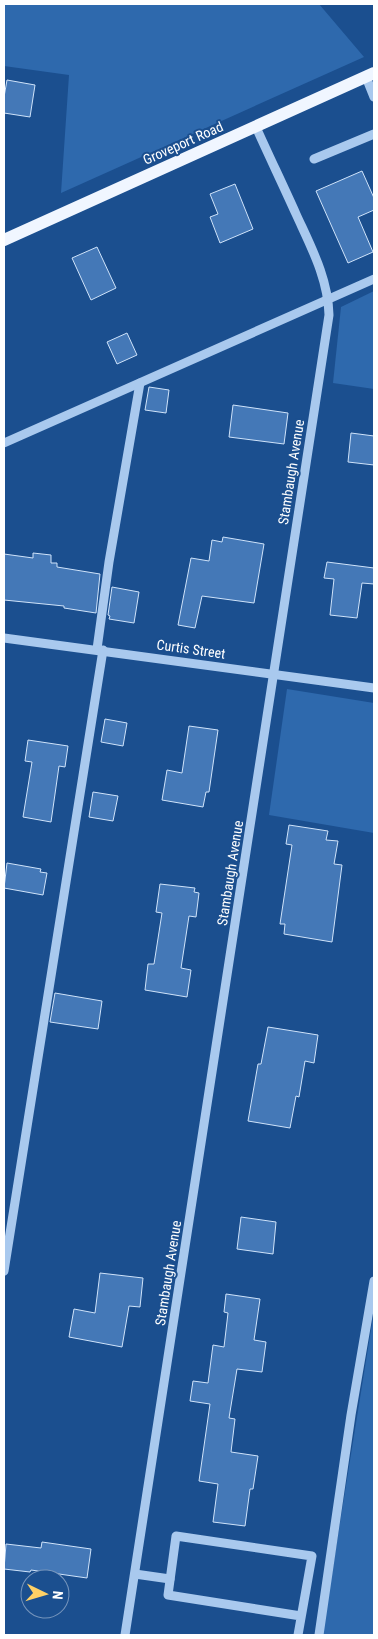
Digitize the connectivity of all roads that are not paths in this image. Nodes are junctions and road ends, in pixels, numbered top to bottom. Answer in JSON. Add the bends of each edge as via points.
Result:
{"nodes":[{"id":1,"x":370,"y":75,"type":"edge"},
{"id":2,"x":374,"y":97,"type":"edge"},
{"id":3,"x":256,"y":127,"type":"junction"},
{"id":4,"x":374,"y":134,"type":"edge"},
{"id":5,"x":314,"y":159,"type":"dead end"},
{"id":6,"x":4,"y":240,"type":"edge"},
{"id":7,"x":374,"y":279,"type":"edge"},
{"id":8,"x":328,"y":298,"type":"junction"},
{"id":9,"x":140,"y":383,"type":"junction"},
{"id":10,"x":4,"y":443,"type":"edge"},
{"id":11,"x":4,"y":638,"type":"edge"},
{"id":12,"x":100,"y":650,"type":"junction"},
{"id":13,"x":274,"y":674,"type":"junction"},
{"id":14,"x":374,"y":688,"type":"edge"},
{"id":15,"x":4,"y":1270,"type":"edge"},
{"id":16,"x":374,"y":1281,"type":"edge"},
{"id":17,"x":135,"y":1574,"type":"junction"},
{"id":18,"x":170,"y":1579,"type":"junction"},
{"id":19,"x":301,"y":1616,"type":"junction"},
{"id":20,"x":125,"y":1635,"type":"edge"},
{"id":21,"x":298,"y":1635,"type":"edge"},
{"id":22,"x":319,"y":1635,"type":"edge"}],
"edges":[{"from":1,"to":2,"type":"street"},
{"from":1,"to":3,"type":"main road","name":"Groveport Road"},
{"from":3,"to":6,"type":"main road","name":"Groveport Road"},
{"from":3,"to":8,"type":"street","name":"Stambaugh Avenue","via":[[317,259]]},
{"from":4,"to":5,"type":"street"},
{"from":7,"to":8,"type":"street"},
{"from":8,"to":9,"type":"street"},
{"from":8,"to":13,"type":"street","name":"Stambaugh Avenue","via":[[329,315]]},
{"from":9,"to":10,"type":"street"},
{"from":9,"to":12,"type":"street","via":[[109,562]]},
{"from":11,"to":12,"type":"street","name":"Curtis Street"},
{"from":12,"to":13,"type":"street","name":"Curtis Street"},
{"from":12,"to":15,"type":"street"},
{"from":13,"to":14,"type":"street","name":"Curtis Street"},
{"from":13,"to":17,"type":"street","name":"Stambaugh Avenue"},
{"from":16,"to":22,"type":"street"},
{"from":17,"to":18,"type":"street"},
{"from":17,"to":20,"type":"street","name":"Stambaugh Avenue"},
{"from":18,"to":19,"type":"street","via":[[168,1595]]},
{"from":18,"to":19,"type":"street","via":[[176,1536],[312,1556]]},
{"from":19,"to":21,"type":"street"}]}
